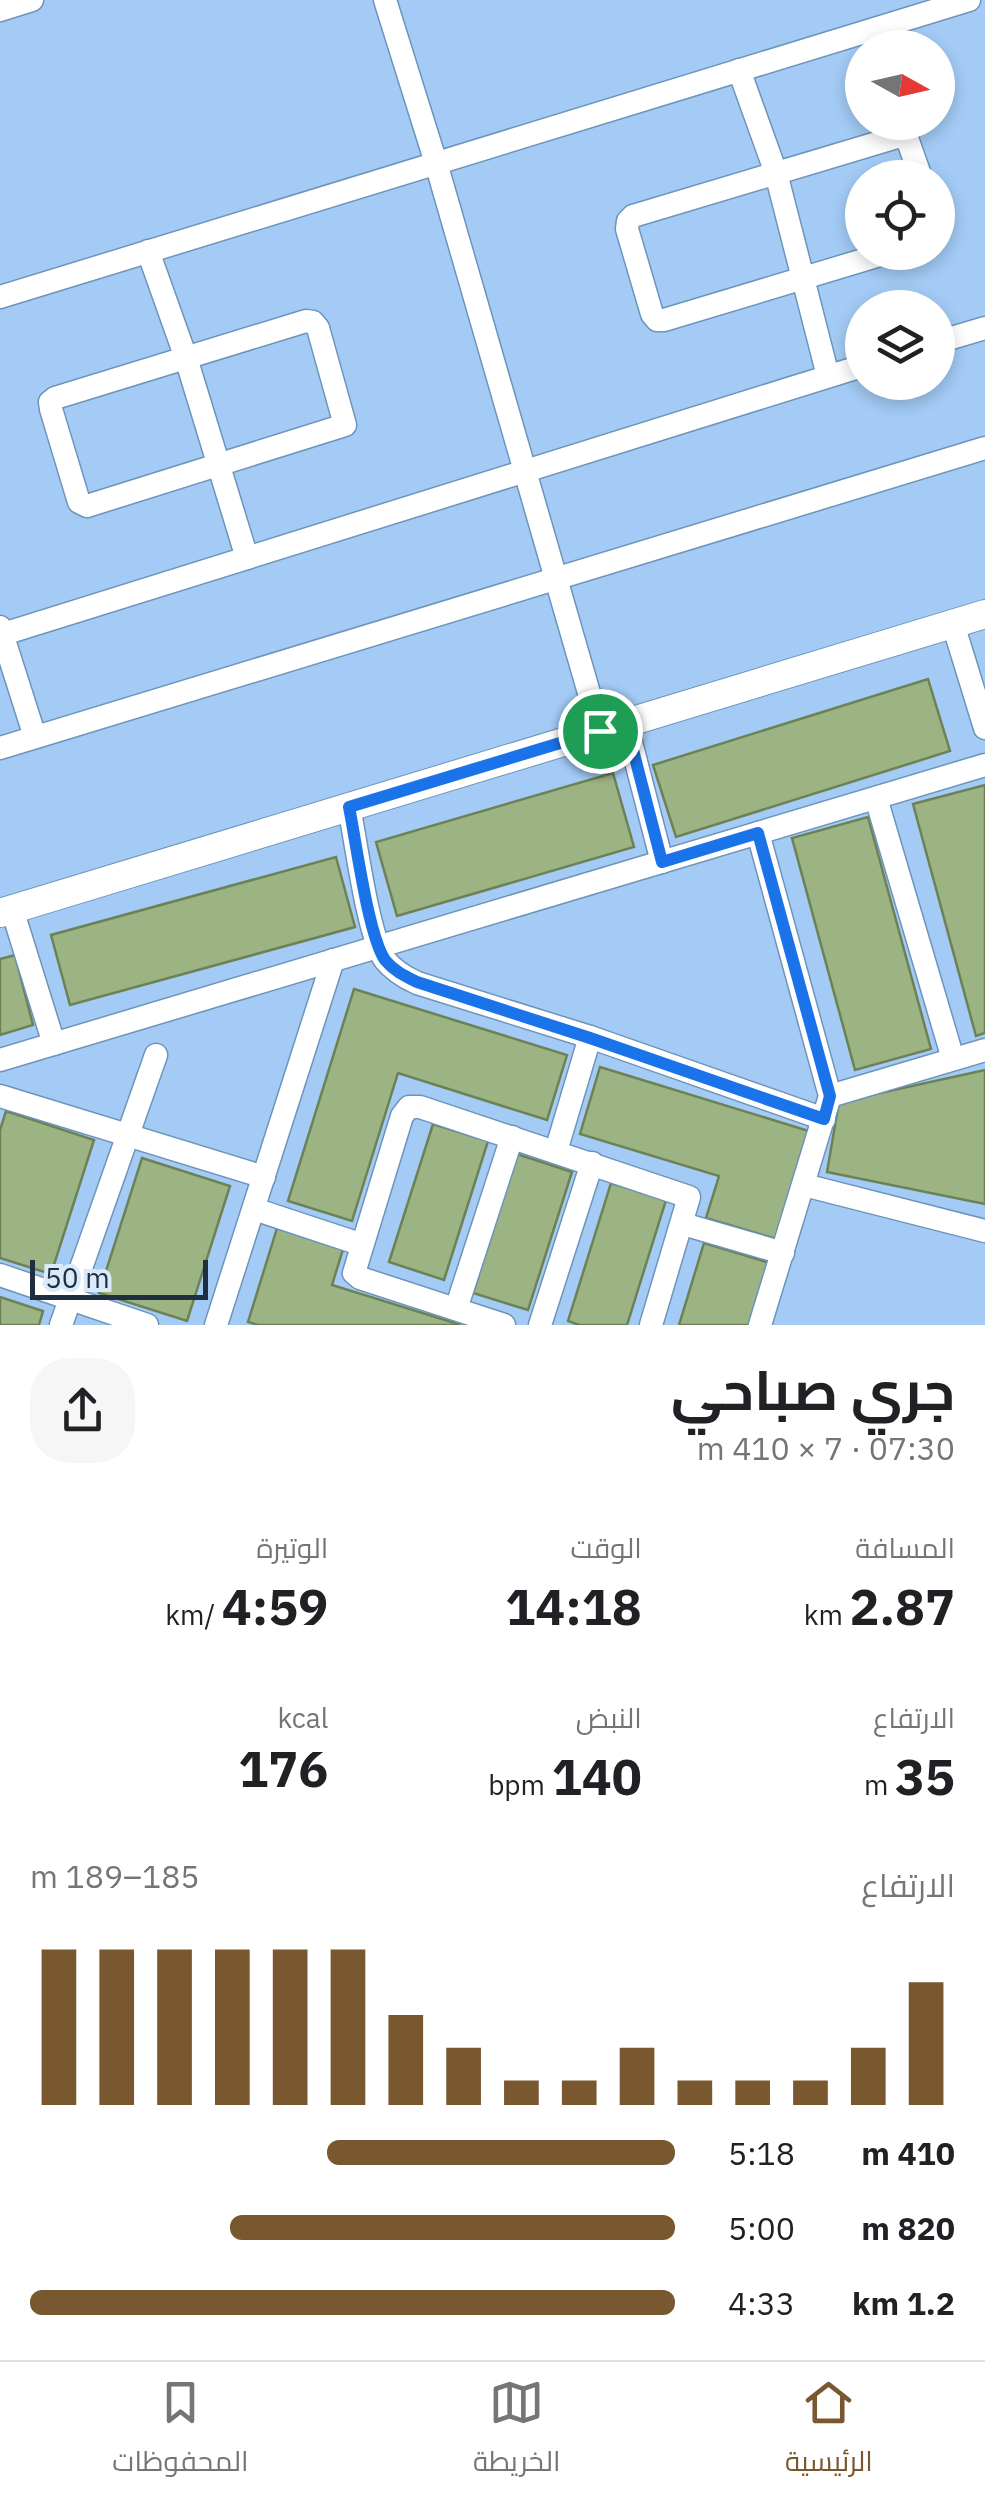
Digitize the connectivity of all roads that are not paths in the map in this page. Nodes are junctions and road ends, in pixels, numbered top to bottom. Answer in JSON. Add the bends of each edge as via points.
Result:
{"nodes":[{"id":1,"x":32,"y":0,"type":"edge"},
{"id":2,"x":385,"y":0,"type":"edge"},
{"id":3,"x":968,"y":0,"type":"edge"},
{"id":4,"x":0,"y":10,"type":"edge"},
{"id":5,"x":740,"y":70,"type":"junction"},
{"id":6,"x":916,"y":160,"type":"edge"},
{"id":7,"x":436,"y":163,"type":"junction"},
{"id":8,"x":776,"y":173,"type":"junction"},
{"id":9,"x":148,"y":251,"type":"junction"},
{"id":10,"x":845,"y":266,"type":"edge"},
{"id":11,"x":802,"y":279,"type":"junction"},
{"id":12,"x":0,"y":296,"type":"edge"},
{"id":13,"x":985,"y":328,"type":"edge"},
{"id":14,"x":955,"y":337,"type":"edge"},
{"id":15,"x":186,"y":358,"type":"junction"},
{"id":16,"x":845,"y":371,"type":"edge"},
{"id":17,"x":828,"y":376,"type":"junction"},
{"id":18,"x":985,"y":448,"type":"edge"},
{"id":19,"x":219,"y":466,"type":"junction"},
{"id":20,"x":524,"y":471,"type":"junction"},
{"id":21,"x":247,"y":558,"type":"junction"},
{"id":22,"x":556,"y":578,"type":"junction"},
{"id":23,"x":985,"y":614,"type":"edge"},
{"id":24,"x":953,"y":624,"type":"junction"},
{"id":25,"x":1,"y":632,"type":"edge"},
{"id":26,"x":613,"y":727,"type":"junction"},
{"id":27,"x":985,"y":728,"type":"edge"},
{"id":28,"x":35,"y":737,"type":"junction"},
{"id":29,"x":0,"y":748,"type":"edge"},
{"id":30,"x":985,"y":765,"type":"edge"},
{"id":31,"x":876,"y":798,"type":"junction"},
{"id":32,"x":349,"y":807,"type":"junction"},
{"id":33,"x":758,"y":833,"type":"junction"},
{"id":34,"x":662,"y":862,"type":"junction"},
{"id":35,"x":6,"y":911,"type":"edge"},
{"id":36,"x":379,"y":947,"type":"junction"},
{"id":37,"x":334,"y":960,"type":"junction"},
{"id":38,"x":590,"y":1038,"type":"junction"},
{"id":39,"x":54,"y":1044,"type":"junction"},
{"id":40,"x":985,"y":1050,"type":"edge"},
{"id":41,"x":156,"y":1055,"type":"dead end"},
{"id":42,"x":954,"y":1059,"type":"junction"},
{"id":43,"x":0,"y":1060,"type":"edge"},
{"id":44,"x":0,"y":1096,"type":"edge"},
{"id":45,"x":830,"y":1096,"type":"junction"},
{"id":46,"x":824,"y":1119,"type":"junction"},
{"id":47,"x":127,"y":1136,"type":"junction"},
{"id":48,"x":512,"y":1137,"type":"junction"},
{"id":49,"x":556,"y":1151,"type":"junction"},
{"id":50,"x":592,"y":1163,"type":"junction"},
{"id":51,"x":264,"y":1177,"type":"junction"},
{"id":52,"x":804,"y":1186,"type":"junction"},
{"id":53,"x":254,"y":1209,"type":"junction"},
{"id":54,"x":683,"y":1224,"type":"junction"},
{"id":55,"x":985,"y":1230,"type":"edge"},
{"id":56,"x":360,"y":1244,"type":"junction"},
{"id":57,"x":783,"y":1253,"type":"junction"},
{"id":58,"x":0,"y":1275,"type":"edge"},
{"id":59,"x":71,"y":1298,"type":"junction"},
{"id":60,"x":456,"y":1310,"type":"junction"},
{"id":61,"x":62,"y":1325,"type":"edge"},
{"id":62,"x":147,"y":1325,"type":"edge"},
{"id":63,"x":216,"y":1325,"type":"edge"},
{"id":64,"x":502,"y":1325,"type":"edge"},
{"id":65,"x":540,"y":1325,"type":"edge"},
{"id":66,"x":650,"y":1325,"type":"edge"},
{"id":67,"x":760,"y":1325,"type":"edge"}],
"edges":[{"from":1,"to":4,"type":"street"},
{"from":2,"to":7,"type":"street"},
{"from":3,"to":5,"type":"street"},
{"from":5,"to":7,"type":"street"},
{"from":5,"to":8,"type":"street"},
{"from":6,"to":8,"type":"street","via":[[907,138],[897,137]]},
{"from":7,"to":9,"type":"street"},
{"from":7,"to":20,"type":"street"},
{"from":8,"to":11,"type":"street"},
{"from":8,"to":11,"type":"street","via":[[634,216],[627,229],[657,320]]},
{"from":9,"to":12,"type":"street"},
{"from":9,"to":15,"type":"street"},
{"from":10,"to":11,"type":"street"},
{"from":11,"to":17,"type":"street"},
{"from":13,"to":14,"type":"street"},
{"from":15,"to":19,"type":"street"},
{"from":15,"to":19,"type":"street","via":[[306,322],[318,328],[345,425]]},
{"from":15,"to":19,"type":"street","via":[[50,402],[73,484],[87,506]]},
{"from":16,"to":17,"type":"street"},
{"from":17,"to":20,"type":"street"},
{"from":18,"to":22,"type":"street"},
{"from":19,"to":21,"type":"street"},
{"from":20,"to":21,"type":"street"},
{"from":20,"to":22,"type":"street"},
{"from":21,"to":25,"type":"street"},
{"from":22,"to":26,"type":"street"},
{"from":22,"to":28,"type":"street"},
{"from":23,"to":24,"type":"street"},
{"from":24,"to":26,"type":"street"},
{"from":24,"to":27,"type":"street"},
{"from":25,"to":28,"type":"street"},
{"from":26,"to":32,"type":"street"},
{"from":26,"to":34,"type":"street"},
{"from":28,"to":29,"type":"street"},
{"from":30,"to":31,"type":"street"},
{"from":31,"to":33,"type":"street"},
{"from":31,"to":42,"type":"street"},
{"from":32,"to":35,"type":"street"},
{"from":32,"to":36,"type":"street"},
{"from":33,"to":34,"type":"street"},
{"from":33,"to":45,"type":"street"},
{"from":34,"to":36,"type":"street"},
{"from":35,"to":39,"type":"street"},
{"from":36,"to":37,"type":"street"},
{"from":36,"to":38,"type":"street","via":[[398,973],[417,982]]},
{"from":37,"to":39,"type":"street"},
{"from":37,"to":51,"type":"street"},
{"from":38,"to":46,"type":"street"},
{"from":38,"to":49,"type":"street"},
{"from":39,"to":43,"type":"street"},
{"from":40,"to":42,"type":"street"},
{"from":41,"to":47,"type":"street"},
{"from":42,"to":45,"type":"street"},
{"from":44,"to":47,"type":"street"},
{"from":45,"to":46,"type":"street"},
{"from":46,"to":52,"type":"street"},
{"from":47,"to":51,"type":"street"},
{"from":47,"to":59,"type":"street"},
{"from":48,"to":49,"type":"street"},
{"from":48,"to":56,"type":"street","via":[[409,1107]]},
{"from":48,"to":60,"type":"street"},
{"from":49,"to":50,"type":"street"},
{"from":50,"to":54,"type":"street","via":[[682,1192],[689,1197]]},
{"from":50,"to":65,"type":"street"},
{"from":51,"to":53,"type":"street"},
{"from":52,"to":55,"type":"street"},
{"from":52,"to":57,"type":"street"},
{"from":53,"to":56,"type":"street"},
{"from":53,"to":63,"type":"street"},
{"from":54,"to":57,"type":"street"},
{"from":54,"to":66,"type":"street"},
{"from":56,"to":60,"type":"street","via":[[354,1274]]},
{"from":57,"to":67,"type":"street"},
{"from":58,"to":59,"type":"street"},
{"from":59,"to":61,"type":"street"},
{"from":59,"to":62,"type":"street"},
{"from":60,"to":64,"type":"street"}]}
